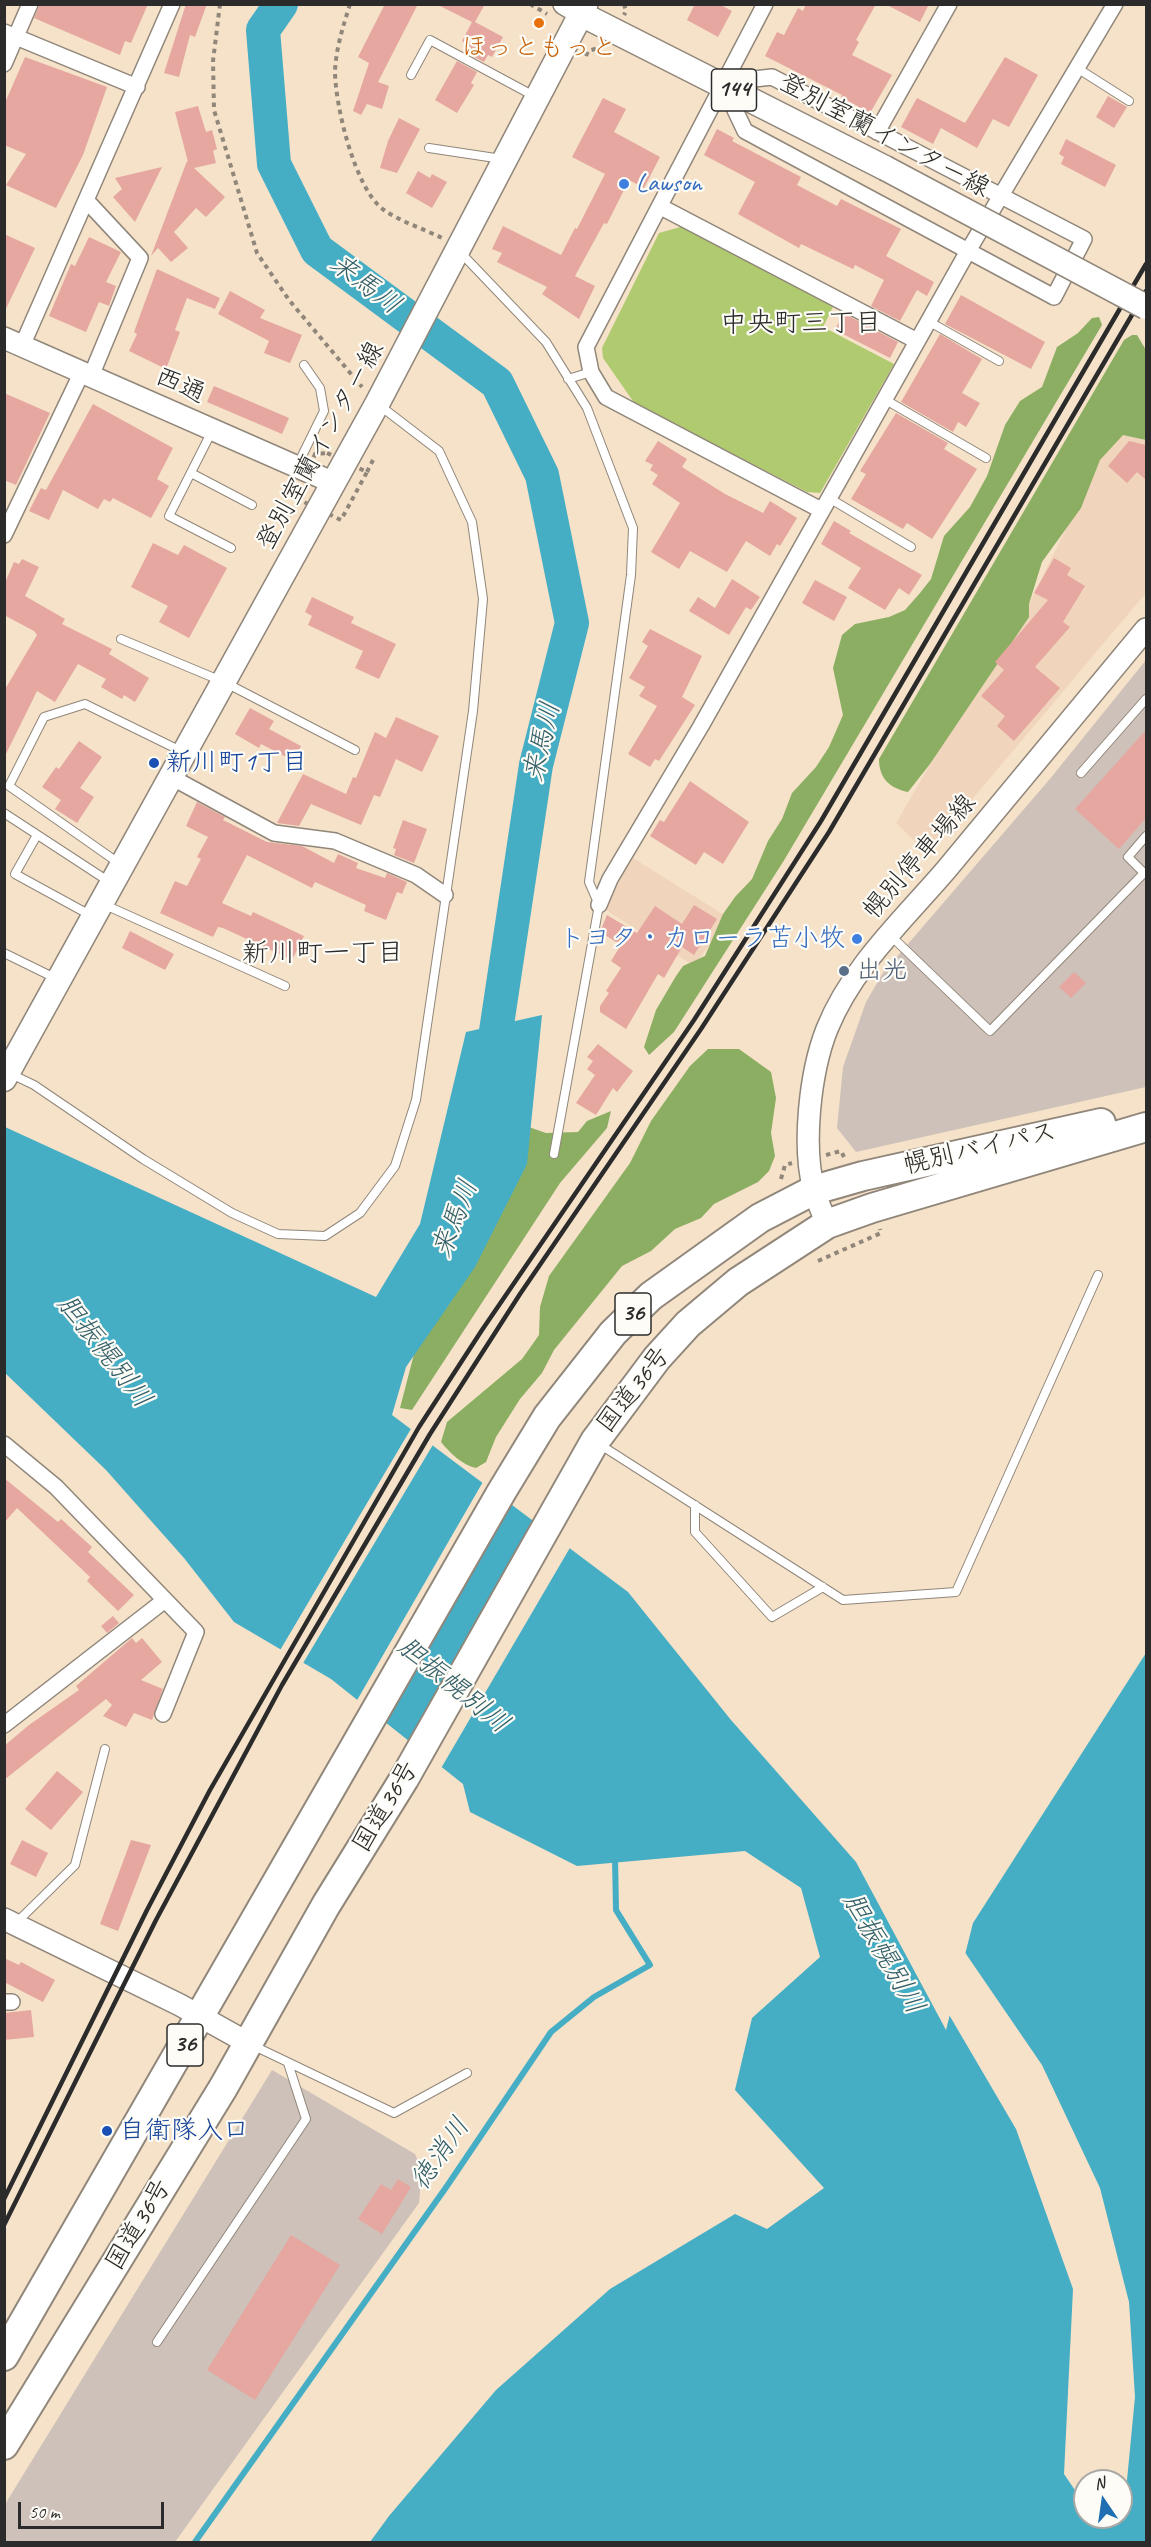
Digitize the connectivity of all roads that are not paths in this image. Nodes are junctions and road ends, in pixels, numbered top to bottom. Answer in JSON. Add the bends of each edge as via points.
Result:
{"nodes":[{"id":1,"x":30,"y":4,"type":"edge"},
{"id":2,"x":172,"y":4,"type":"edge"},
{"id":3,"x":765,"y":4,"type":"edge"},
{"id":4,"x":949,"y":4,"type":"edge"},
{"id":5,"x":1114,"y":5,"type":"edge"},
{"id":6,"x":570,"y":9,"type":"edge"},
{"id":7,"x":10,"y":34,"type":"edge"},
{"id":8,"x":4,"y":64,"type":"edge"},
{"id":9,"x":1077,"y":68,"type":"junction"},
{"id":10,"x":411,"y":75,"type":"dead end"},
{"id":11,"x":137,"y":87,"type":"junction"},
{"id":12,"x":731,"y":88,"type":"junction"},
{"id":13,"x":538,"y":98,"type":"junction"},
{"id":14,"x":1129,"y":101,"type":"dead end"},
{"id":15,"x":877,"y":132,"type":"junction"},
{"id":16,"x":429,"y":148,"type":"dead end"},
{"id":17,"x":506,"y":159,"type":"junction"},
{"id":18,"x":1001,"y":198,"type":"junction"},
{"id":19,"x":86,"y":200,"type":"junction"},
{"id":20,"x":661,"y":207,"type":"junction"},
{"id":21,"x":451,"y":251,"type":"junction"},
{"id":22,"x":968,"y":251,"type":"junction"},
{"id":23,"x":1146,"y":307,"type":"edge"},
{"id":24,"x":928,"y":321,"type":"junction"},
{"id":25,"x":917,"y":341,"type":"junction"},
{"id":26,"x":13,"y":342,"type":"edge"},
{"id":27,"x":999,"y":361,"type":"dead end"},
{"id":28,"x":304,"y":365,"type":"dead end"},
{"id":29,"x":591,"y":372,"type":"junction"},
{"id":30,"x":86,"y":374,"type":"junction"},
{"id":31,"x":568,"y":379,"type":"junction"},
{"id":32,"x":376,"y":393,"type":"junction"},
{"id":33,"x":884,"y":399,"type":"junction"},
{"id":34,"x":213,"y":429,"type":"junction"},
{"id":35,"x":986,"y":458,"type":"dead end"},
{"id":36,"x":297,"y":466,"type":"junction"},
{"id":37,"x":191,"y":473,"type":"junction"},
{"id":38,"x":334,"y":483,"type":"junction"},
{"id":39,"x":824,"y":504,"type":"junction"},
{"id":40,"x":252,"y":505,"type":"dead end"},
{"id":41,"x":4,"y":535,"type":"edge"},
{"id":42,"x":911,"y":547,"type":"dead end"},
{"id":43,"x":231,"y":548,"type":"dead end"},
{"id":44,"x":1146,"y":629,"type":"edge"},
{"id":45,"x":122,"y":639,"type":"dead end"},
{"id":46,"x":224,"y":682,"type":"junction"},
{"id":47,"x":1146,"y":699,"type":"edge"},
{"id":48,"x":355,"y":750,"type":"dead end"},
{"id":49,"x":185,"y":753,"type":"junction"},
{"id":50,"x":1081,"y":773,"type":"dead end"},
{"id":51,"x":171,"y":777,"type":"junction"},
{"id":52,"x":4,"y":813,"type":"edge"},
{"id":53,"x":36,"y":835,"type":"junction"},
{"id":54,"x":1146,"y":836,"type":"edge"},
{"id":55,"x":108,"y":892,"type":"junction"},
{"id":56,"x":446,"y":895,"type":"junction"},
{"id":57,"x":599,"y":905,"type":"junction"},
{"id":58,"x":890,"y":935,"type":"junction"},
{"id":59,"x":4,"y":953,"type":"edge"},
{"id":60,"x":59,"y":981,"type":"junction"},
{"id":61,"x":285,"y":986,"type":"dead end"},
{"id":62,"x":6,"y":1075,"type":"edge"},
{"id":63,"x":1146,"y":1112,"type":"edge"},
{"id":64,"x":1146,"y":1127,"type":"edge"},
{"id":65,"x":554,"y":1154,"type":"dead end"},
{"id":66,"x":814,"y":1190,"type":"junction"},
{"id":67,"x":827,"y":1224,"type":"junction"},
{"id":68,"x":1098,"y":1275,"type":"dead end"},
{"id":69,"x":595,"y":1441,"type":"junction"},
{"id":70,"x":4,"y":1444,"type":"edge"},
{"id":71,"x":694,"y":1505,"type":"junction"},
{"id":72,"x":823,"y":1587,"type":"junction"},
{"id":73,"x":165,"y":1600,"type":"junction"},
{"id":74,"x":163,"y":1714,"type":"dead end"},
{"id":75,"x":4,"y":1725,"type":"edge"},
{"id":76,"x":105,"y":1749,"type":"dead end"},
{"id":77,"x":9,"y":1922,"type":"edge"},
{"id":78,"x":202,"y":2016,"type":"junction"},
{"id":79,"x":248,"y":2043,"type":"junction"},
{"id":80,"x":288,"y":2063,"type":"junction"},
{"id":81,"x":467,"y":2073,"type":"dead end"},
{"id":82,"x":158,"y":2342,"type":"dead end"},
{"id":83,"x":4,"y":2356,"type":"edge"},
{"id":84,"x":4,"y":2445,"type":"edge"}],
"edges":[{"from":1,"to":7,"type":"street"},
{"from":2,"to":11,"type":"street"},
{"from":3,"to":12,"type":"street"},
{"from":4,"to":15,"type":"street"},
{"from":5,"to":9,"type":"street"},
{"from":6,"to":12,"type":"main road","name":"登別室蘭インター線","number":"144"},
{"from":6,"to":13,"type":"main road","name":"登別室蘭インター線"},
{"from":7,"to":8,"type":"street"},
{"from":7,"to":11,"type":"street"},
{"from":9,"to":14,"type":"lane"},
{"from":9,"to":18,"type":"street"},
{"from":10,"to":13,"type":"lane","via":[[430,40]]},
{"from":11,"to":19,"type":"street"},
{"from":12,"to":15,"type":"street","via":[[772,77]]},
{"from":12,"to":20,"type":"street"},
{"from":12,"to":22,"type":"street","via":[[735,110],[745,131]]},
{"from":12,"to":23,"type":"main road","name":"登別室蘭インター線","number":"144","bridge":true},
{"from":13,"to":17,"type":"main road","name":"登別室蘭インター線"},
{"from":15,"to":18,"type":"street"},
{"from":16,"to":17,"type":"lane"},
{"from":17,"to":21,"type":"main road","name":"登別室蘭インター線"},
{"from":18,"to":22,"type":"street"},
{"from":18,"to":22,"type":"street","via":[[1084,239],[1054,297]]},
{"from":19,"to":26,"type":"street"},
{"from":19,"to":30,"type":"street","via":[[140,258]]},
{"from":20,"to":25,"type":"street"},
{"from":20,"to":29,"type":"street","via":[[586,347]]},
{"from":21,"to":31,"type":"lane","via":[[546,342]]},
{"from":21,"to":32,"type":"main road","name":"登別室蘭インター線"},
{"from":22,"to":24,"type":"street"},
{"from":24,"to":25,"type":"street"},
{"from":24,"to":27,"type":"lane"},
{"from":25,"to":33,"type":"street"},
{"from":26,"to":30,"type":"main road","name":"西通"},
{"from":28,"to":36,"type":"lane","via":[[320,388],[324,411]]},
{"from":29,"to":31,"type":"lane"},
{"from":29,"to":39,"type":"street","via":[[606,397]]},
{"from":30,"to":34,"type":"main road","name":"西通"},
{"from":30,"to":41,"type":"street"},
{"from":31,"to":57,"type":"lane","via":[[587,408],[633,528],[631,575],[589,882]]},
{"from":32,"to":38,"type":"main road","name":"登別室蘭インター線"},
{"from":32,"to":56,"type":"lane","via":[[439,451],[472,522],[483,599],[473,711]]},
{"from":33,"to":35,"type":"lane"},
{"from":33,"to":39,"type":"street"},
{"from":34,"to":36,"type":"main road","name":"西通"},
{"from":34,"to":37,"type":"lane"},
{"from":36,"to":38,"type":"main road","name":"西通"},
{"from":37,"to":40,"type":"lane"},
{"from":37,"to":43,"type":"lane","via":[[169,516]]},
{"from":38,"to":46,"type":"main road","name":"登別室蘭インター線"},
{"from":39,"to":42,"type":"lane"},
{"from":39,"to":57,"type":"street","via":[[701,726],[610,879]]},
{"from":44,"to":58,"type":"main road","name":"幌別停車場線"},
{"from":45,"to":46,"type":"lane"},
{"from":46,"to":48,"type":"lane"},
{"from":46,"to":49,"type":"main road","name":"登別室蘭インター線"},
{"from":47,"to":50,"type":"lane"},
{"from":49,"to":51,"type":"main road","name":"登別室蘭インター線"},
{"from":49,"to":55,"type":"lane","via":[[85,704],[44,717],[9,786]]},
{"from":51,"to":55,"type":"main road","name":"登別室蘭インター線"},
{"from":51,"to":56,"type":"street","via":[[274,833],[335,841],[416,875]]},
{"from":52,"to":53,"type":"lane"},
{"from":53,"to":55,"type":"lane"},
{"from":53,"to":55,"type":"lane","via":[[15,874]]},
{"from":54,"to":58,"type":"lane","via":[[1128,857],[1144,873],[990,1031]]},
{"from":55,"to":60,"type":"main road","name":"登別室蘭インター線"},
{"from":55,"to":61,"type":"lane"},
{"from":56,"to":62,"type":"lane","via":[[416,1100],[395,1166],[360,1213],[325,1236],[278,1234],[232,1213],[34,1086]]},
{"from":57,"to":65,"type":"lane"},
{"from":58,"to":66,"type":"main road","name":"幌別停車場線","via":[[873,952],[827,1029],[809,1120]]},
{"from":59,"to":60,"type":"lane"},
{"from":60,"to":62,"type":"main road","name":"登別室蘭インター線"},
{"from":63,"to":66,"type":"highway","name":"幌別バイパス","number":"36"},
{"from":64,"to":67,"type":"highway","name":"幌別バイパス","number":"36"},
{"from":66,"to":67,"type":"main road","name":"幌別停車場線"},
{"from":66,"to":78,"type":"highway","name":"国道36号","number":"36","via":[[760,1218],[651,1296],[613,1333],[547,1417]]},
{"from":67,"to":69,"type":"highway","name":"国道36号","number":"36","via":[[747,1276],[688,1324],[629,1393]]},
{"from":68,"to":72,"type":"lane","via":[[956,1592],[843,1600]]},
{"from":69,"to":71,"type":"lane"},
{"from":69,"to":79,"type":"highway","name":"国道36号","number":"36","via":[[404,1779],[326,1905]]},
{"from":70,"to":73,"type":"street","via":[[56,1487]]},
{"from":71,"to":72,"type":"lane"},
{"from":71,"to":72,"type":"lane","via":[[694,1532],[772,1617]]},
{"from":73,"to":74,"type":"street","via":[[196,1632]]},
{"from":73,"to":75,"type":"street"},
{"from":76,"to":77,"type":"lane","via":[[75,1865]]},
{"from":77,"to":78,"type":"main road"},
{"from":78,"to":79,"type":"main road"},
{"from":78,"to":83,"type":"highway","name":"国道36号","number":"36"},
{"from":79,"to":80,"type":"lane"},
{"from":79,"to":84,"type":"highway","name":"国道36号","number":"36"},
{"from":80,"to":81,"type":"lane","via":[[394,2113]]},
{"from":80,"to":82,"type":"lane","via":[[306,2119]]}]}
